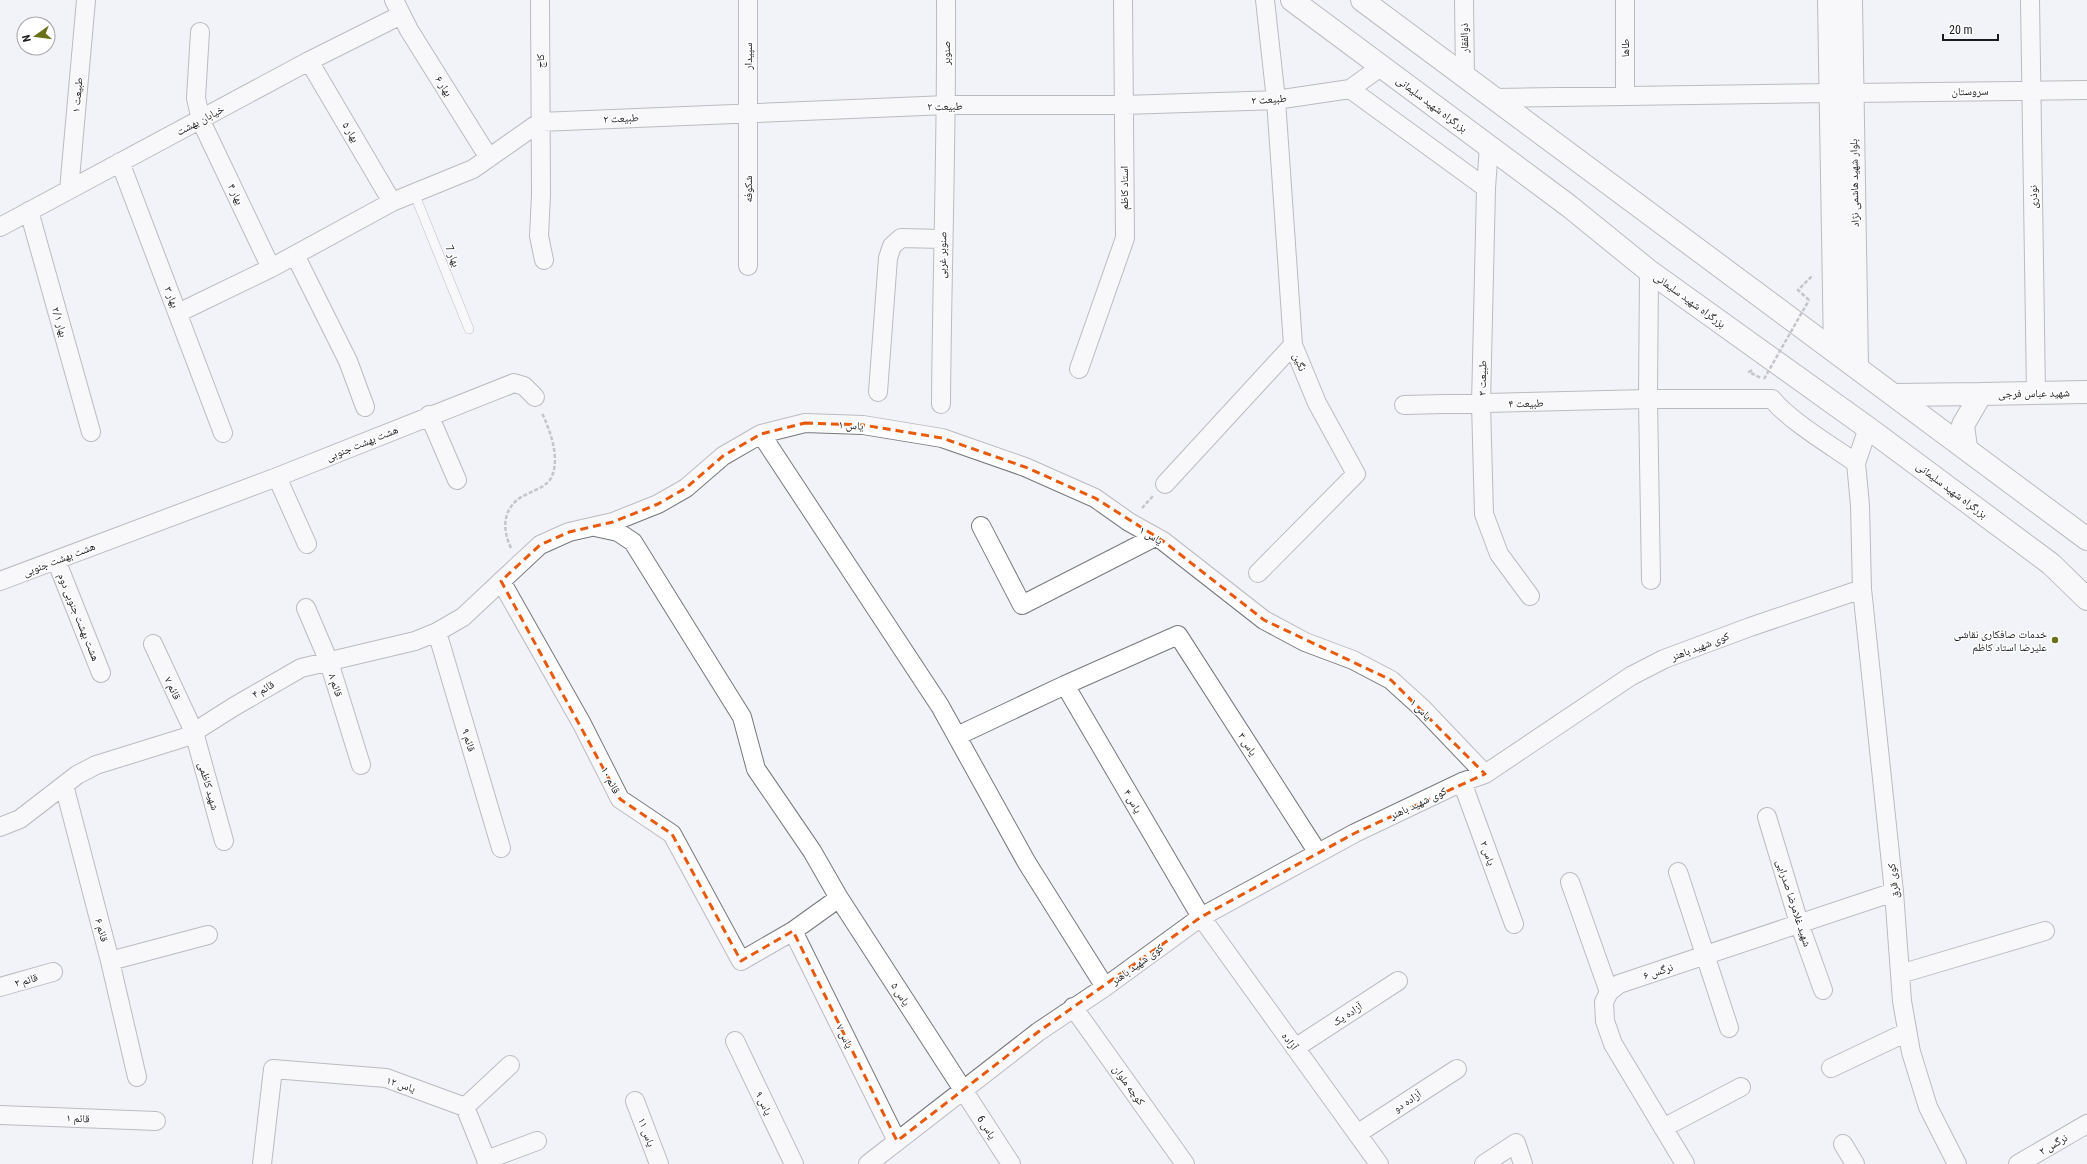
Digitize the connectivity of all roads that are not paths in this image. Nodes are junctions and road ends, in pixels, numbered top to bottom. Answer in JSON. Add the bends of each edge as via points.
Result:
{"nodes":[{"id":1,"x":86,"y":0,"type":"edge"},
{"id":2,"x":540,"y":0,"type":"edge"},
{"id":3,"x":748,"y":0,"type":"edge"},
{"id":4,"x":946,"y":0,"type":"edge"},
{"id":5,"x":1124,"y":0,"type":"edge"},
{"id":6,"x":1265,"y":0,"type":"edge"},
{"id":7,"x":1292,"y":0,"type":"edge"},
{"id":8,"x":1362,"y":0,"type":"edge"},
{"id":9,"x":1464,"y":0,"type":"edge"},
{"id":10,"x":1625,"y":0,"type":"edge"},
{"id":11,"x":1829,"y":0,"type":"edge"},
{"id":12,"x":1851,"y":0,"type":"edge"},
{"id":13,"x":2030,"y":0,"type":"edge"},
{"id":14,"x":398,"y":7,"type":"edge"},
{"id":15,"x":200,"y":32,"type":"dead end"},
{"id":16,"x":309,"y":61,"type":"junction"},
{"id":17,"x":1382,"y":66,"type":"junction"},
{"id":18,"x":1465,"y":76,"type":"junction"},
{"id":19,"x":1350,"y":89,"type":"junction"},
{"id":20,"x":2031,"y":90,"type":"junction"},
{"id":21,"x":2087,"y":90,"type":"edge"},
{"id":22,"x":1831,"y":93,"type":"junction"},
{"id":23,"x":1853,"y":93,"type":"junction"},
{"id":24,"x":1625,"y":96,"type":"junction"},
{"id":25,"x":1494,"y":98,"type":"junction"},
{"id":26,"x":1276,"y":100,"type":"junction"},
{"id":27,"x":946,"y":105,"type":"junction"},
{"id":28,"x":1124,"y":105,"type":"junction"},
{"id":29,"x":748,"y":112,"type":"junction"},
{"id":30,"x":201,"y":120,"type":"junction"},
{"id":31,"x":540,"y":122,"type":"junction"},
{"id":32,"x":1489,"y":146,"type":"junction"},
{"id":33,"x":489,"y":158,"type":"junction"},
{"id":34,"x":120,"y":162,"type":"junction"},
{"id":35,"x":1486,"y":188,"type":"junction"},
{"id":36,"x":69,"y":190,"type":"junction"},
{"id":37,"x":414,"y":193,"type":"junction"},
{"id":38,"x":392,"y":202,"type":"junction"},
{"id":39,"x":29,"y":211,"type":"junction"},
{"id":40,"x":0,"y":227,"type":"edge"},
{"id":41,"x":942,"y":239,"type":"junction"},
{"id":42,"x":295,"y":255,"type":"junction"},
{"id":43,"x":544,"y":260,"type":"dead end"},
{"id":44,"x":748,"y":266,"type":"dead end"},
{"id":45,"x":271,"y":268,"type":"junction"},
{"id":46,"x":1649,"y":271,"type":"junction"},
{"id":47,"x":178,"y":313,"type":"junction"},
{"id":48,"x":469,"y":329,"type":"dead end"},
{"id":49,"x":1293,"y":345,"type":"junction"},
{"id":50,"x":1835,"y":351,"type":"junction"},
{"id":51,"x":1857,"y":367,"type":"junction"},
{"id":52,"x":1079,"y":369,"type":"dead end"},
{"id":53,"x":878,"y":392,"type":"dead end"},
{"id":54,"x":2087,"y":392,"type":"edge"},
{"id":55,"x":2036,"y":393,"type":"junction"},
{"id":56,"x":1981,"y":394,"type":"junction"},
{"id":57,"x":1895,"y":395,"type":"junction"},
{"id":58,"x":536,"y":397,"type":"road end"},
{"id":59,"x":1648,"y":399,"type":"junction"},
{"id":60,"x":941,"y":404,"type":"dead end"},
{"id":61,"x":1481,"y":404,"type":"junction"},
{"id":62,"x":1404,"y":406,"type":"dead end"},
{"id":63,"x":365,"y":407,"type":"dead end"},
{"id":64,"x":429,"y":416,"type":"junction"},
{"id":65,"x":1868,"y":428,"type":"junction"},
{"id":66,"x":91,"y":432,"type":"dead end"},
{"id":67,"x":223,"y":432,"type":"dead end"},
{"id":68,"x":761,"y":434,"type":"junction"},
{"id":69,"x":1966,"y":448,"type":"junction"},
{"id":70,"x":1856,"y":463,"type":"junction"},
{"id":71,"x":277,"y":477,"type":"junction"},
{"id":72,"x":457,"y":480,"type":"dead end"},
{"id":73,"x":1165,"y":484,"type":"road end"},
{"id":74,"x":591,"y":526,"type":"junction"},
{"id":75,"x":981,"y":526,"type":"dead end"},
{"id":76,"x":1155,"y":537,"type":"junction"},
{"id":77,"x":2087,"y":539,"type":"edge"},
{"id":78,"x":307,"y":544,"type":"dead end"},
{"id":79,"x":56,"y":560,"type":"junction"},
{"id":80,"x":1258,"y":573,"type":"dead end"},
{"id":81,"x":1651,"y":580,"type":"dead end"},
{"id":82,"x":0,"y":581,"type":"edge"},
{"id":83,"x":501,"y":581,"type":"junction"},
{"id":84,"x":1862,"y":589,"type":"junction"},
{"id":85,"x":1530,"y":596,"type":"dead end"},
{"id":86,"x":2087,"y":599,"type":"edge"},
{"id":87,"x":306,"y":608,"type":"dead end"},
{"id":88,"x":437,"y":632,"type":"junction"},
{"id":89,"x":153,"y":644,"type":"dead end"},
{"id":90,"x":329,"y":662,"type":"junction"},
{"id":91,"x":101,"y":674,"type":"dead end"},
{"id":92,"x":1066,"y":685,"type":"junction"},
{"id":93,"x":194,"y":732,"type":"junction"},
{"id":94,"x":957,"y":736,"type":"junction"},
{"id":95,"x":361,"y":765,"type":"dead end"},
{"id":96,"x":1485,"y":774,"type":"junction"},
{"id":97,"x":1462,"y":782,"type":"junction"},
{"id":98,"x":64,"y":785,"type":"junction"},
{"id":99,"x":1767,"y":816,"type":"dead end"},
{"id":100,"x":0,"y":827,"type":"edge"},
{"id":101,"x":224,"y":841,"type":"dead end"},
{"id":102,"x":501,"y":848,"type":"dead end"},
{"id":103,"x":1318,"y":853,"type":"junction"},
{"id":104,"x":1678,"y":872,"type":"dead end"},
{"id":105,"x":1570,"y":882,"type":"dead end"},
{"id":106,"x":1894,"y":892,"type":"junction"},
{"id":107,"x":840,"y":898,"type":"junction"},
{"id":108,"x":1201,"y":917,"type":"junction"},
{"id":109,"x":1799,"y":923,"type":"junction"},
{"id":110,"x":1514,"y":924,"type":"dead end"},
{"id":111,"x":793,"y":931,"type":"junction"},
{"id":112,"x":2045,"y":931,"type":"dead end"},
{"id":113,"x":208,"y":935,"type":"dead end"},
{"id":114,"x":1706,"y":955,"type":"junction"},
{"id":115,"x":110,"y":961,"type":"junction"},
{"id":116,"x":53,"y":972,"type":"dead end"},
{"id":117,"x":1900,"y":974,"type":"junction"},
{"id":118,"x":1398,"y":981,"type":"dead end"},
{"id":119,"x":0,"y":987,"type":"edge"},
{"id":120,"x":1105,"y":987,"type":"junction"},
{"id":121,"x":1823,"y":990,"type":"dead end"},
{"id":122,"x":1609,"y":992,"type":"junction"},
{"id":123,"x":1073,"y":1007,"type":"junction"},
{"id":124,"x":1729,"y":1028,"type":"dead end"},
{"id":125,"x":1907,"y":1032,"type":"junction"},
{"id":126,"x":734,"y":1041,"type":"dead end"},
{"id":127,"x":1295,"y":1048,"type":"junction"},
{"id":128,"x":510,"y":1065,"type":"dead end"},
{"id":129,"x":1831,"y":1068,"type":"dead end"},
{"id":130,"x":1457,"y":1069,"type":"dead end"},
{"id":131,"x":137,"y":1076,"type":"dead end"},
{"id":132,"x":1741,"y":1087,"type":"dead end"},
{"id":133,"x":963,"y":1090,"type":"junction"},
{"id":134,"x":636,"y":1101,"type":"dead end"},
{"id":135,"x":464,"y":1107,"type":"junction"},
{"id":136,"x":0,"y":1115,"type":"edge"},
{"id":137,"x":156,"y":1121,"type":"dead end"},
{"id":138,"x":2087,"y":1124,"type":"edge"},
{"id":139,"x":1664,"y":1128,"type":"junction"},
{"id":140,"x":1358,"y":1134,"type":"junction"},
{"id":141,"x":537,"y":1141,"type":"dead end"},
{"id":142,"x":897,"y":1141,"type":"junction"},
{"id":143,"x":1842,"y":1144,"type":"dead end"},
{"id":144,"x":487,"y":1162,"type":"edge"},
{"id":145,"x":871,"y":1163,"type":"edge"},
{"id":146,"x":262,"y":1164,"type":"edge"},
{"id":147,"x":659,"y":1164,"type":"edge"},
{"id":148,"x":794,"y":1164,"type":"edge"},
{"id":149,"x":1011,"y":1164,"type":"edge"},
{"id":150,"x":1185,"y":1164,"type":"edge"},
{"id":151,"x":1379,"y":1164,"type":"edge"},
{"id":152,"x":1484,"y":1164,"type":"edge"},
{"id":153,"x":1523,"y":1164,"type":"edge"},
{"id":154,"x":1685,"y":1164,"type":"edge"},
{"id":155,"x":1855,"y":1164,"type":"edge"},
{"id":156,"x":1957,"y":1164,"type":"edge"},
{"id":157,"x":2018,"y":1164,"type":"edge"}],
"edges":[{"from":1,"to":36,"type":"street","name":"طبیعت ۱"},
{"from":2,"to":31,"type":"street","name":"کاج"},
{"from":3,"to":29,"type":"street","name":"سپیدار"},
{"from":4,"to":27,"type":"street","name":"صنوبر"},
{"from":5,"to":28,"type":"street","name":"استاد کاظم"},
{"from":6,"to":26,"type":"street","name":"نگین"},
{"from":7,"to":17,"type":"main road","name":"بزرگراه شهید سلیمانی"},
{"from":8,"to":18,"type":"main road"},
{"from":9,"to":18,"type":"street","name":"ذوالفقار"},
{"from":10,"to":24,"type":"street","name":"طاها"},
{"from":11,"to":22,"type":"main road","name":"بلوار شهید هاشمی نژاد"},
{"from":12,"to":23,"type":"main road","name":"بلوار شهید هاشمی نژاد"},
{"from":13,"to":20,"type":"street","name":"نوذری"},
{"from":14,"to":16,"type":"street","name":"خیابان بهشت"},
{"from":14,"to":33,"type":"street","name":"بهار ۶"},
{"from":15,"to":30,"type":"street","name":"بهار ۴","via":[[196,98]]},
{"from":16,"to":30,"type":"street","name":"خیابان بهشت"},
{"from":16,"to":38,"type":"street","name":"بهار ۵"},
{"from":17,"to":19,"type":"street"},
{"from":17,"to":32,"type":"main road","name":"بزرگراه شهید سلیمانی"},
{"from":18,"to":25,"type":"main road"},
{"from":19,"to":26,"type":"street","name":"طبیعت ۲"},
{"from":19,"to":35,"type":"street"},
{"from":20,"to":21,"type":"street","name":"سروستان"},
{"from":20,"to":23,"type":"street","name":"سروستان"},
{"from":20,"to":55,"type":"street","name":"نوذری"},
{"from":22,"to":23,"type":"main road"},
{"from":22,"to":24,"type":"street"},
{"from":22,"to":50,"type":"main road","name":"بلوار شهید هاشمی نژاد"},
{"from":23,"to":51,"type":"main road","name":"بلوار شهید هاشمی نژاد"},
{"from":24,"to":25,"type":"street"},
{"from":25,"to":50,"type":"main road"},
{"from":26,"to":28,"type":"street","name":"طبیعت ۲"},
{"from":26,"to":49,"type":"street","name":"نگین"},
{"from":27,"to":28,"type":"street","name":"طبیعت ۲"},
{"from":27,"to":29,"type":"street","name":"طبیعت ۲"},
{"from":27,"to":41,"type":"street","name":"صنوبر غربی"},
{"from":28,"to":52,"type":"street","name":"استاد کاظم","via":[[1125,238]]},
{"from":29,"to":31,"type":"street","name":"طبیعت ۲"},
{"from":29,"to":44,"type":"street","name":"شکوفه"},
{"from":30,"to":34,"type":"street","name":"خیابان بهشت"},
{"from":30,"to":45,"type":"street","name":"بهار ۴"},
{"from":31,"to":33,"type":"street"},
{"from":31,"to":43,"type":"street","name":"کاج","via":[[539,236]]},
{"from":32,"to":35,"type":"street","name":"طبیعت ٣"},
{"from":32,"to":46,"type":"main road","name":"بزرگراه شهید سلیمانی"},
{"from":33,"to":37,"type":"street","via":[[473,169]]},
{"from":34,"to":36,"type":"street","name":"خیابان بهشت"},
{"from":34,"to":47,"type":"street","name":"بهار ۳"},
{"from":35,"to":61,"type":"street","name":"طبیعت ٣"},
{"from":36,"to":39,"type":"street","name":"خیابان بهشت"},
{"from":37,"to":38,"type":"street"},
{"from":37,"to":48,"type":"lane","name":"بهار 7"},
{"from":38,"to":42,"type":"street"},
{"from":39,"to":40,"type":"street","name":"خیابان بهشت"},
{"from":39,"to":66,"type":"street","name":"بهار ۲/۱"},
{"from":41,"to":53,"type":"street","via":[[901,238],[892,246],[888,258]]},
{"from":41,"to":60,"type":"street","name":"صنوبر غربی"},
{"from":42,"to":45,"type":"street"},
{"from":42,"to":63,"type":"street","via":[[348,361]]},
{"from":45,"to":47,"type":"street"},
{"from":46,"to":59,"type":"street"},
{"from":46,"to":65,"type":"main road","name":"بزرگراه شهید سلیمانی"},
{"from":47,"to":67,"type":"street","name":"بهار ۳"},
{"from":49,"to":73,"type":"street"},
{"from":49,"to":80,"type":"street","name":"نگین","via":[[1316,403],[1356,474]]},
{"from":50,"to":51,"type":"main road"},
{"from":51,"to":57,"type":"main road"},
{"from":54,"to":55,"type":"main road","name":"شهید عباس فرجی"},
{"from":55,"to":56,"type":"main road","name":"شهید عباس فرجی"},
{"from":56,"to":57,"type":"main road","name":"شهید عباس فرجی"},
{"from":56,"to":69,"type":"main road","via":[[1963,425]]},
{"from":57,"to":69,"type":"main road"},
{"from":58,"to":64,"type":"street","name":"هشت بهشت جنوبی","via":[[524,386],[514,383]]},
{"from":59,"to":61,"type":"street","name":"طبیعت ۴"},
{"from":59,"to":70,"type":"street","name":"طبیعت ۴","via":[[1772,399]]},
{"from":59,"to":81,"type":"street"},
{"from":61,"to":62,"type":"street","name":"طبیعت ۴"},
{"from":61,"to":85,"type":"street","name":"طبیعت ٣","via":[[1484,514],[1499,554]]},
{"from":64,"to":71,"type":"street","name":"هشت بهشت جنوبی"},
{"from":64,"to":72,"type":"street"},
{"from":65,"to":70,"type":"street"},
{"from":65,"to":86,"type":"main road","name":"بزرگراه شهید سلیمانی","via":[[2051,564]]},
{"from":68,"to":74,"type":"street","name":"یاس ۱","via":[[723,456],[686,488],[658,504],[613,522]]},
{"from":68,"to":76,"type":"street","name":"یاس ۱","via":[[805,423],[863,425],[942,438],[1025,467],[1095,498]]},
{"from":68,"to":94,"type":"street","via":[[940,706]]},
{"from":69,"to":77,"type":"main road"},
{"from":70,"to":84,"type":"street"},
{"from":71,"to":78,"type":"street"},
{"from":71,"to":79,"type":"street","name":"هشت بهشت جنوبی"},
{"from":74,"to":83,"type":"street","name":"قائم ۴","via":[[569,532],[540,545]]},
{"from":74,"to":107,"type":"street","name":"یاس ۵","via":[[618,532],[633,542],[742,717],[756,769],[812,851]]},
{"from":75,"to":76,"type":"street","via":[[1022,605]]},
{"from":76,"to":96,"type":"street","name":"یاس ۱","via":[[1264,620],[1305,642],[1353,660],[1391,680],[1422,708]]},
{"from":79,"to":82,"type":"street","name":"هشت بهشت جنوبی"},
{"from":79,"to":91,"type":"street","name":"هشت بهشت جنوبی دوم"},
{"from":83,"to":88,"type":"street","name":"قائم ۴","via":[[463,617]]},
{"from":83,"to":111,"type":"street","name":"قائم ۱۰","via":[[582,724],[620,799],[672,834],[741,961]]},
{"from":84,"to":96,"type":"street","name":"کوی شهید باهنر","via":[[1664,659],[1631,676]]},
{"from":84,"to":106,"type":"street","name":"کوی قرق"},
{"from":87,"to":90,"type":"street","name":"قائم ۸"},
{"from":88,"to":90,"type":"street","name":"قائم ۴","via":[[415,641]]},
{"from":88,"to":102,"type":"street","name":"قائم ۹"},
{"from":89,"to":93,"type":"street","name":"قائم ۷"},
{"from":90,"to":93,"type":"street","name":"قائم ۴","via":[[301,668]]},
{"from":90,"to":95,"type":"street","name":"قائم ۸"},
{"from":92,"to":94,"type":"street"},
{"from":92,"to":103,"type":"street","name":"یاس ۳","via":[[1178,635]]},
{"from":92,"to":108,"type":"street","name":"یاس ۴"},
{"from":93,"to":98,"type":"street","name":"قائم ۴","via":[[161,746],[96,765]]},
{"from":93,"to":101,"type":"street","name":"شهید کاظمی"},
{"from":94,"to":120,"type":"street","via":[[1027,863]]},
{"from":96,"to":97,"type":"street","name":"کوی شهید باهنر"},
{"from":97,"to":103,"type":"street","name":"کوی شهید باهنر","via":[[1354,833]]},
{"from":97,"to":110,"type":"street","name":"یاس ۲"},
{"from":98,"to":100,"type":"street","name":"قائم ۴","via":[[20,819]]},
{"from":98,"to":115,"type":"street","name":"قائم ۶"},
{"from":99,"to":109,"type":"street","name":"شهید غلامرضا صدرایی"},
{"from":103,"to":108,"type":"street","name":"کوی شهید باهنر"},
{"from":104,"to":114,"type":"street"},
{"from":105,"to":122,"type":"street"},
{"from":106,"to":109,"type":"street","name":"نرگس ۶"},
{"from":106,"to":117,"type":"street","name":"کوی قرق"},
{"from":107,"to":111,"type":"street"},
{"from":107,"to":133,"type":"street","name":"یاس ۵"},
{"from":108,"to":120,"type":"street","name":"کوی شهید باهنر"},
{"from":108,"to":127,"type":"street","name":"آزاده"},
{"from":109,"to":114,"type":"street","name":"نرگس ۶"},
{"from":109,"to":121,"type":"street","name":"شهید غلامرضا صدرایی"},
{"from":111,"to":142,"type":"street","name":"یاس ۷"},
{"from":112,"to":117,"type":"street"},
{"from":113,"to":115,"type":"street"},
{"from":114,"to":122,"type":"street","name":"نرگس ۶","via":[[1619,984]]},
{"from":114,"to":124,"type":"street"},
{"from":115,"to":131,"type":"street","name":"قائم ۶"},
{"from":116,"to":119,"type":"street","name":"قائم ۲"},
{"from":117,"to":125,"type":"street","name":"کوی قرق"},
{"from":118,"to":127,"type":"street","name":"آزاده یک"},
{"from":120,"to":123,"type":"street","name":"کوی شهید باهنر"},
{"from":122,"to":139,"type":"street","via":[[1604,1002],[1605,1021],[1613,1044]]},
{"from":123,"to":133,"type":"street","name":"کوی شهید باهنر"},
{"from":123,"to":150,"type":"street","name":"کوچه ملوان"},
{"from":125,"to":129,"type":"street"},
{"from":125,"to":156,"type":"street","name":"کوی قرق","via":[[1928,1107]]},
{"from":126,"to":148,"type":"street","name":"یاس ۹"},
{"from":127,"to":140,"type":"street","name":"آزاده"},
{"from":128,"to":135,"type":"street"},
{"from":130,"to":140,"type":"street","name":"آزاده دو"},
{"from":132,"to":139,"type":"street"},
{"from":133,"to":142,"type":"street","name":"کوی شهید باهنر"},
{"from":133,"to":149,"type":"street","name":"یاس 6"},
{"from":134,"to":147,"type":"street","name":"یاس ۱۱"},
{"from":135,"to":144,"type":"street"},
{"from":135,"to":146,"type":"street","name":"یاس ۱۲","via":[[386,1078],[273,1069]]},
{"from":136,"to":137,"type":"street","name":"قائم ۱"},
{"from":138,"to":157,"type":"street","name":"نرگس ۲"},
{"from":139,"to":154,"type":"street"},
{"from":140,"to":151,"type":"street","name":"آزاده"},
{"from":141,"to":144,"type":"street"},
{"from":142,"to":145,"type":"street","name":"کوی شهید باهنر"},
{"from":143,"to":155,"type":"street"},
{"from":152,"to":153,"type":"street","via":[[1516,1143]]}]}
